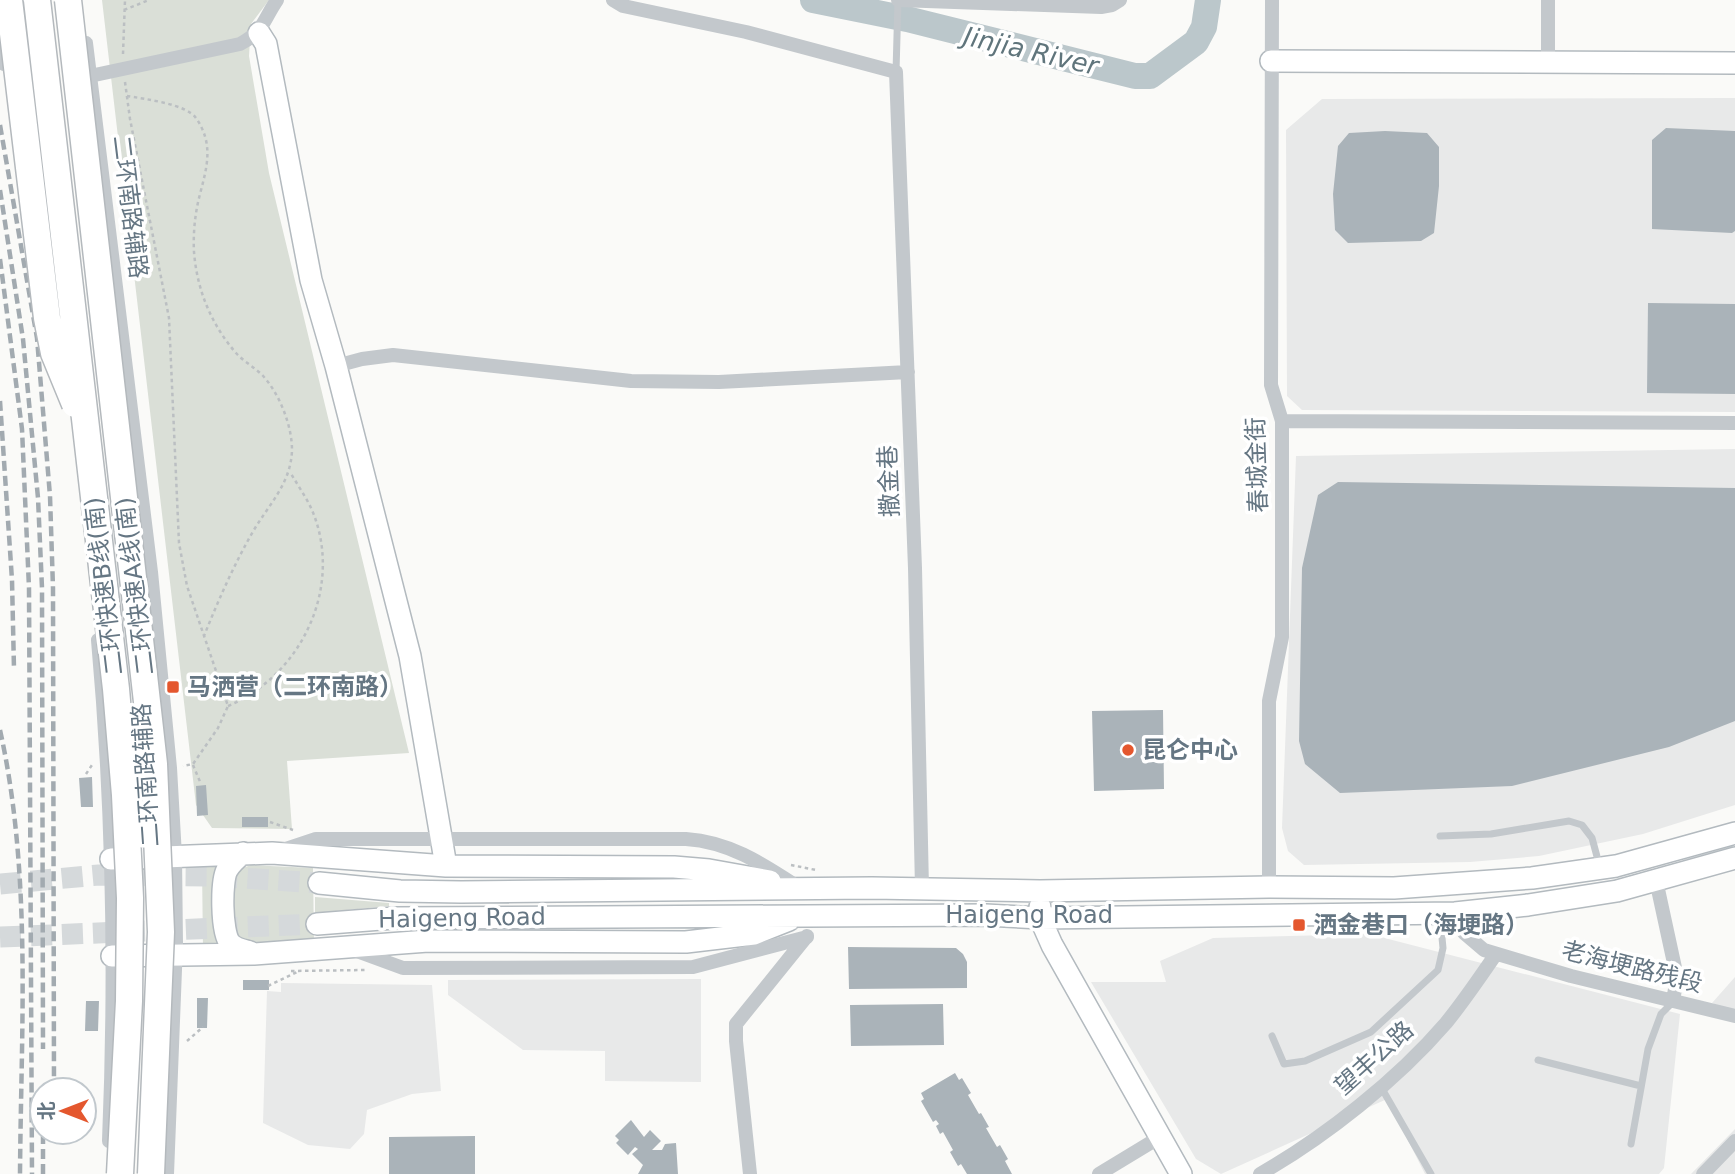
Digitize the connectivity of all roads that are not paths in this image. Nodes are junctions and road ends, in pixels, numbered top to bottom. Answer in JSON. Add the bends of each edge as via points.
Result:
{"nodes":[{"id":1,"x":9,"y":0,"type":"edge"},
{"id":2,"x":37,"y":0,"type":"edge"},
{"id":3,"x":68,"y":0,"type":"edge"},
{"id":4,"x":80,"y":0,"type":"edge"},
{"id":5,"x":277,"y":0,"type":"edge"},
{"id":6,"x":613,"y":0,"type":"edge"},
{"id":7,"x":898,"y":0,"type":"edge"},
{"id":8,"x":1120,"y":0,"type":"edge"},
{"id":9,"x":1272,"y":0,"type":"edge"},
{"id":10,"x":1548,"y":0,"type":"edge"},
{"id":11,"x":259,"y":33,"type":"junction"},
{"id":12,"x":0,"y":38,"type":"edge"},
{"id":13,"x":1271,"y":61,"type":"junction"},
{"id":14,"x":1548,"y":63,"type":"junction"},
{"id":15,"x":1735,"y":63,"type":"edge"},
{"id":16,"x":897,"y":72,"type":"junction"},
{"id":17,"x":90,"y":76,"type":"junction"},
{"id":18,"x":336,"y":366,"type":"junction"},
{"id":19,"x":908,"y":372,"type":"junction"},
{"id":20,"x":1282,"y":421,"type":"junction"},
{"id":21,"x":1735,"y":423,"type":"edge"},
{"id":22,"x":91,"y":471,"type":"junction"},
{"id":23,"x":1735,"y":833,"type":"edge"},
{"id":24,"x":1440,"y":836,"type":"dead end"},
{"id":25,"x":442,"y":838,"type":"junction"},
{"id":26,"x":243,"y":853,"type":"junction"},
{"id":27,"x":272,"y":853,"type":"junction"},
{"id":28,"x":175,"y":856,"type":"junction"},
{"id":29,"x":1735,"y":858,"type":"edge"},
{"id":30,"x":111,"y":859,"type":"junction"},
{"id":31,"x":446,"y":866,"type":"junction"},
{"id":32,"x":1600,"y":868,"type":"junction"},
{"id":33,"x":1656,"y":880,"type":"junction"},
{"id":34,"x":319,"y":883,"type":"tunnel mouth"},
{"id":35,"x":1269,"y":887,"type":"junction"},
{"id":36,"x":922,"y":888,"type":"junction"},
{"id":37,"x":802,"y":890,"type":"junction"},
{"id":38,"x":1040,"y":891,"type":"junction"},
{"id":39,"x":1448,"y":913,"type":"junction"},
{"id":40,"x":808,"y":915,"type":"junction"},
{"id":41,"x":1040,"y":918,"type":"junction"},
{"id":42,"x":317,"y":924,"type":"tunnel mouth"},
{"id":43,"x":807,"y":937,"type":"junction"},
{"id":44,"x":344,"y":946,"type":"junction"},
{"id":45,"x":254,"y":954,"type":"junction"},
{"id":46,"x":1496,"y":954,"type":"junction"},
{"id":47,"x":176,"y":955,"type":"junction"},
{"id":48,"x":113,"y":956,"type":"junction"},
{"id":49,"x":1673,"y":1001,"type":"junction"},
{"id":50,"x":1735,"y":1016,"type":"edge"},
{"id":51,"x":1272,"y":1036,"type":"dead end"},
{"id":52,"x":1538,"y":1060,"type":"dead end"},
{"id":53,"x":1641,"y":1086,"type":"junction"},
{"id":54,"x":1381,"y":1087,"type":"junction"},
{"id":55,"x":1160,"y":1137,"type":"junction"},
{"id":56,"x":1735,"y":1140,"type":"edge"},
{"id":57,"x":1631,"y":1144,"type":"dead end"},
{"id":58,"x":107,"y":1174,"type":"edge"},
{"id":59,"x":120,"y":1174,"type":"edge"},
{"id":60,"x":151,"y":1174,"type":"edge"},
{"id":61,"x":167,"y":1174,"type":"edge"},
{"id":62,"x":750,"y":1174,"type":"edge"},
{"id":63,"x":1099,"y":1174,"type":"edge"},
{"id":64,"x":1181,"y":1174,"type":"edge"},
{"id":65,"x":1260,"y":1174,"type":"edge"},
{"id":66,"x":1430,"y":1174,"type":"edge"},
{"id":67,"x":1703,"y":1174,"type":"edge"}],
"edges":[{"from":1,"to":22,"type":"highway","bridge":true,"via":[[48,327],[84,429]]},
{"from":2,"to":22,"type":"highway","name":"二环快速B线(南)","bridge":true},
{"from":3,"to":60,"type":"highway","name":"二环快速A线(南)","bridge":true,"via":[[155,774],[161,932]]},
{"from":4,"to":17,"type":"street","name":"二环南路辅路"},
{"from":5,"to":11,"type":"street"},
{"from":6,"to":16,"type":"street"},
{"from":7,"to":8,"type":"street","via":[[1101,7]]},
{"from":7,"to":16,"type":"lane"},
{"from":9,"to":13,"type":"street","name":"春城金街"},
{"from":10,"to":14,"type":"street"},
{"from":11,"to":17,"type":"street","via":[[240,44]]},
{"from":11,"to":18,"type":"main road","via":[[266,44],[312,280]]},
{"from":12,"to":30,"type":"street","name":"二环南路辅路","via":[[78,454],[98,644]]},
{"from":13,"to":14,"type":"main road"},
{"from":13,"to":20,"type":"street","name":"春城金街","via":[[1271,385]]},
{"from":14,"to":15,"type":"main road"},
{"from":16,"to":19,"type":"street","name":"撒金巷"},
{"from":17,"to":28,"type":"street","name":"二环南路辅路","via":[[151,572]]},
{"from":18,"to":19,"type":"street","via":[[393,355],[631,381],[719,382]]},
{"from":18,"to":25,"type":"main road","via":[[410,656]]},
{"from":19,"to":36,"type":"street","name":"撒金巷"},
{"from":20,"to":21,"type":"street"},
{"from":20,"to":35,"type":"street","name":"春城金街","via":[[1282,637],[1269,701]]},
{"from":22,"to":59,"type":"highway","name":"二环快速B线(南)","bridge":true,"via":[[118,702],[129,864],[130,967]]},
{"from":23,"to":32,"type":"main road","name":"Haigeng Road"},
{"from":24,"to":32,"type":"lane","via":[[1491,835],[1569,821],[1582,825],[1591,838]]},
{"from":25,"to":27,"type":"street","via":[[316,839]]},
{"from":25,"to":31,"type":"main road"},
{"from":25,"to":37,"type":"street","via":[[709,840],[752,858]]},
{"from":26,"to":27,"type":"main road"},
{"from":26,"to":28,"type":"main road"},
{"from":26,"to":45,"type":"main road","via":[[226,872],[224,932],[230,943]]},
{"from":27,"to":31,"type":"main road"},
{"from":28,"to":30,"type":"main road"},
{"from":28,"to":47,"type":"street","name":"二环南路辅路"},
{"from":29,"to":33,"type":"main road","name":"Haigeng Road"},
{"from":30,"to":48,"type":"street","name":"二环南路辅路"},
{"from":31,"to":37,"type":"main road","via":[[674,867],[753,877]]},
{"from":32,"to":35,"type":"main road","name":"Haigeng Road","via":[[1484,883]]},
{"from":33,"to":39,"type":"main road","name":"Haigeng Road","via":[[1617,891]]},
{"from":33,"to":49,"type":"street","via":[[1677,977]]},
{"from":34,"to":37,"type":"main road","name":"Haigeng Road","via":[[461,892]]},
{"from":35,"to":38,"type":"main road","name":"Haigeng Road"},
{"from":36,"to":37,"type":"main road","name":"Haigeng Road"},
{"from":36,"to":38,"type":"main road","name":"Haigeng Road"},
{"from":38,"to":41,"type":"main road"},
{"from":39,"to":41,"type":"main road","name":"Haigeng Road"},
{"from":39,"to":46,"type":"street","name":"老海埂路残段","via":[[1464,933]]},
{"from":39,"to":51,"type":"lane","via":[[1437,970],[1371,1032],[1305,1061],[1284,1063]]},
{"from":40,"to":41,"type":"main road","name":"Haigeng Road"},
{"from":40,"to":42,"type":"main road","name":"Haigeng Road","via":[[394,918]]},
{"from":40,"to":43,"type":"street"},
{"from":40,"to":44,"type":"main road","via":[[754,934],[686,942],[428,941]]},
{"from":41,"to":55,"type":"main road"},
{"from":43,"to":44,"type":"street","via":[[693,967],[403,968]]},
{"from":43,"to":62,"type":"street","via":[[736,1024]]},
{"from":44,"to":45,"type":"main road"},
{"from":45,"to":47,"type":"main road"},
{"from":46,"to":49,"type":"street","name":"老海埂路残段"},
{"from":46,"to":54,"type":"street","name":"望丰公路","via":[[1447,1021]]},
{"from":47,"to":48,"type":"main road"},
{"from":47,"to":61,"type":"street","name":"二环南路辅路"},
{"from":48,"to":58,"type":"street","name":"二环南路辅路"},
{"from":49,"to":50,"type":"street","name":"老海埂路残段"},
{"from":49,"to":53,"type":"lane","via":[[1661,1014]]},
{"from":52,"to":53,"type":"lane"},
{"from":53,"to":57,"type":"lane"},
{"from":54,"to":65,"type":"street","name":"望丰公路","via":[[1295,1154]]},
{"from":54,"to":66,"type":"lane"},
{"from":55,"to":63,"type":"street"},
{"from":55,"to":64,"type":"main road"},
{"from":56,"to":67,"type":"street"}]}
